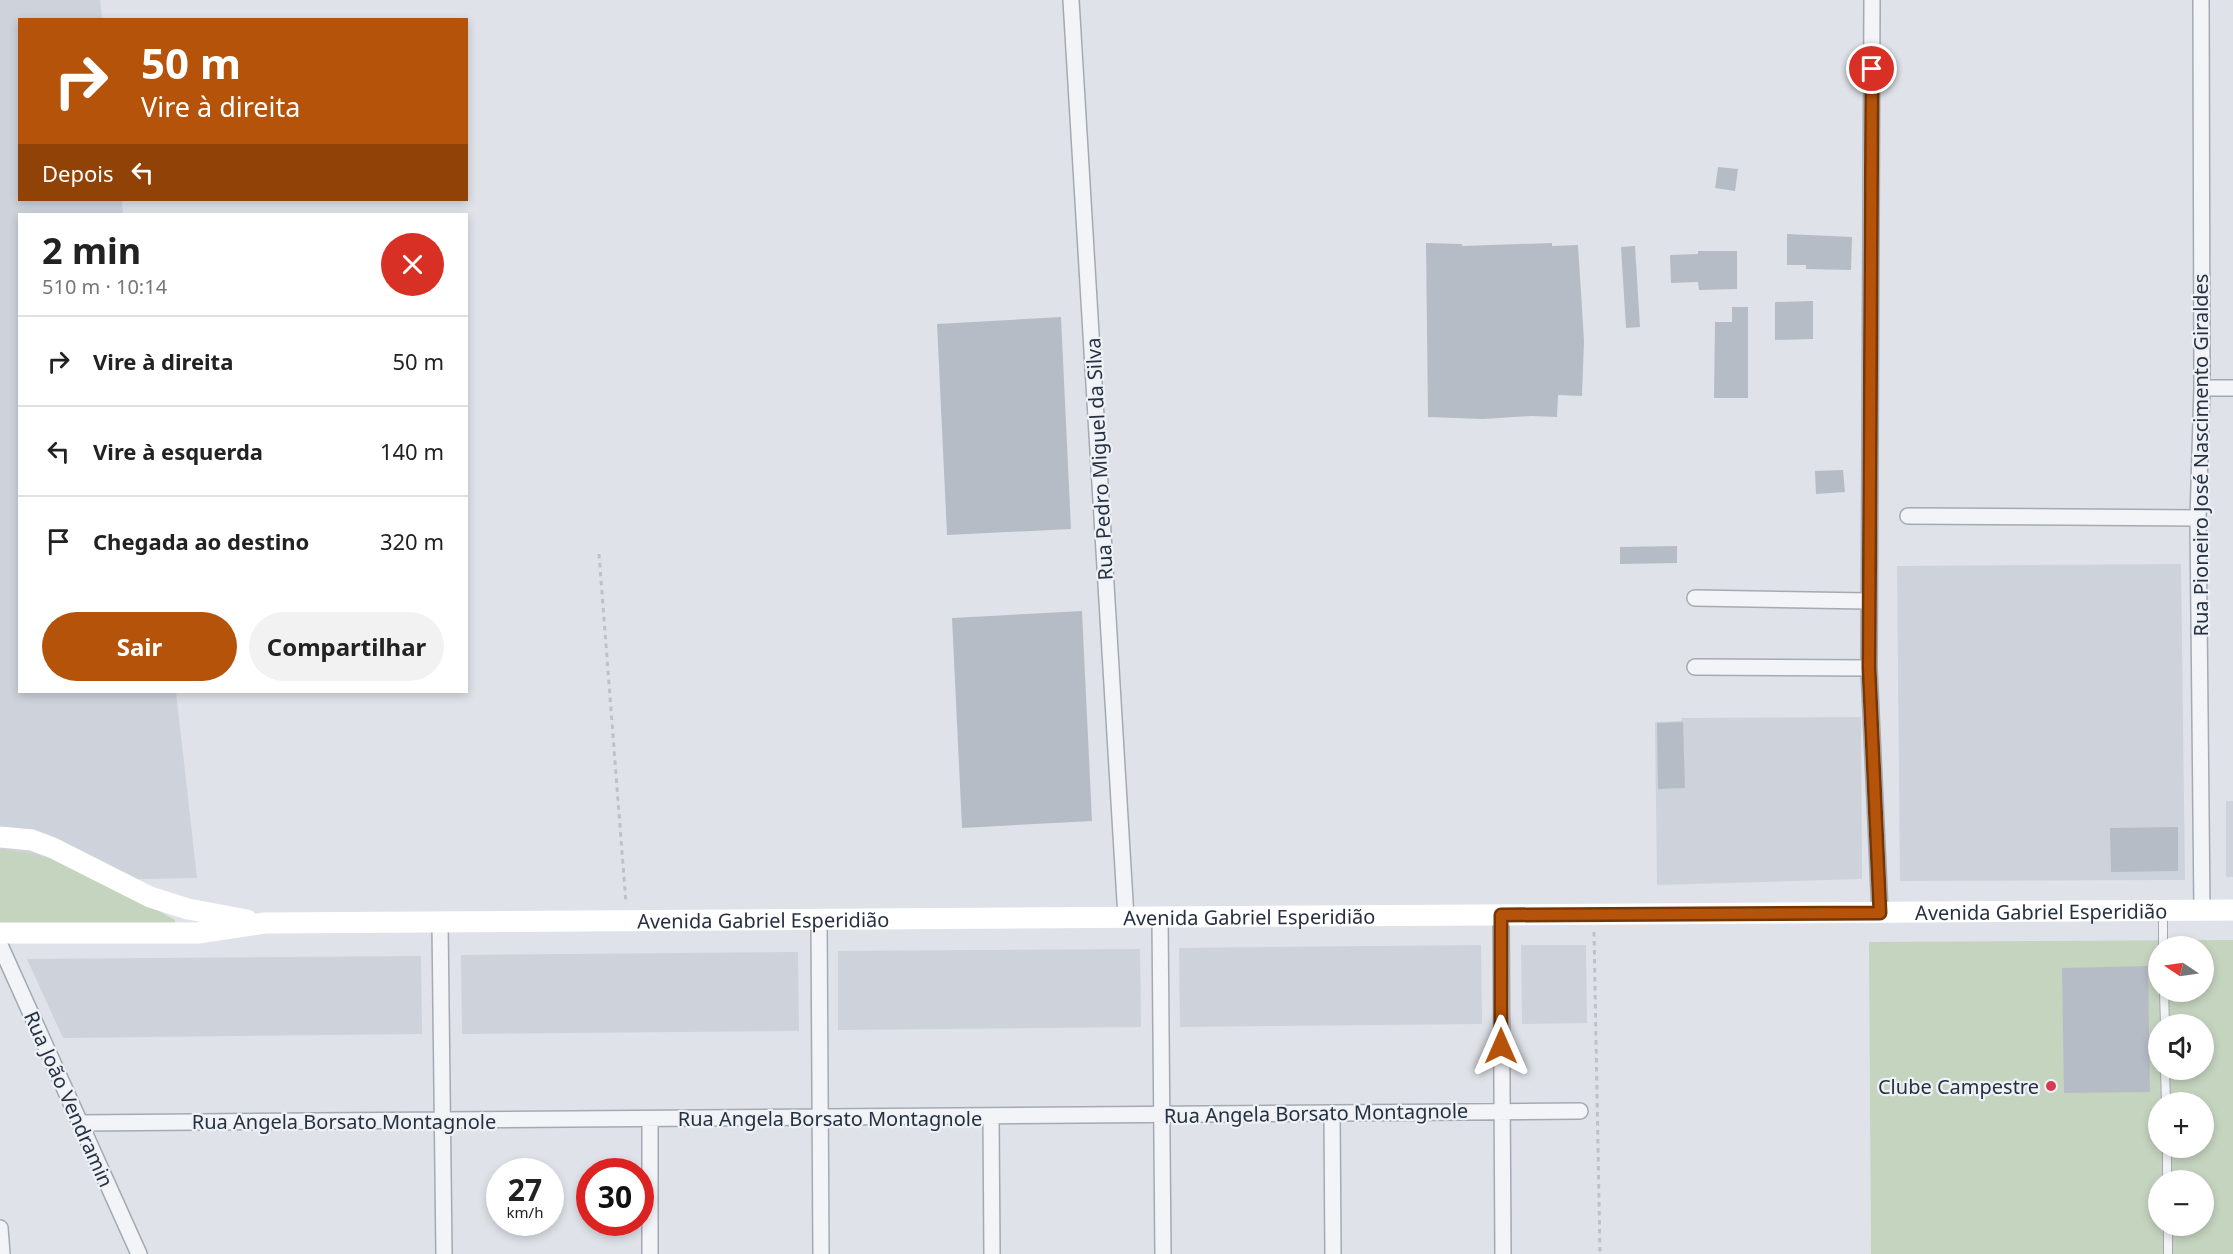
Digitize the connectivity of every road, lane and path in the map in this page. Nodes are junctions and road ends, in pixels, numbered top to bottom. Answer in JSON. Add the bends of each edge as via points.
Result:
{"nodes":[{"id":1,"x":1071,"y":0,"type":"edge"},
{"id":2,"x":1872,"y":0,"type":"edge"},
{"id":3,"x":2201,"y":0,"type":"edge"},
{"id":4,"x":2202,"y":388,"type":"junction"},
{"id":5,"x":2233,"y":388,"type":"edge"},
{"id":6,"x":1908,"y":516,"type":"dead end"},
{"id":7,"x":2198,"y":518,"type":"junction"},
{"id":8,"x":599,"y":554,"type":"dead end"},
{"id":9,"x":1695,"y":598,"type":"dead end"},
{"id":10,"x":1868,"y":601,"type":"junction"},
{"id":11,"x":1695,"y":667,"type":"dead end"},
{"id":12,"x":1869,"y":668,"type":"junction"},
{"id":13,"x":0,"y":837,"type":"edge"},
{"id":14,"x":2233,"y":910,"type":"edge"},
{"id":15,"x":2163,"y":911,"type":"junction"},
{"id":16,"x":2202,"y":911,"type":"junction"},
{"id":17,"x":1880,"y":913,"type":"junction"},
{"id":18,"x":1501,"y":915,"type":"junction"},
{"id":19,"x":1593,"y":915,"type":"junction"},
{"id":20,"x":1126,"y":918,"type":"junction"},
{"id":21,"x":1160,"y":918,"type":"junction"},
{"id":22,"x":819,"y":920,"type":"junction"},
{"id":23,"x":627,"y":921,"type":"junction"},
{"id":24,"x":440,"y":922,"type":"junction"},
{"id":25,"x":265,"y":923,"type":"junction"},
{"id":26,"x":0,"y":933,"type":"edge"},
{"id":27,"x":2163,"y":936,"type":"edge"},
{"id":28,"x":0,"y":945,"type":"edge"},
{"id":29,"x":1502,"y":1111,"type":"junction"},
{"id":30,"x":1580,"y":1111,"type":"dead end"},
{"id":31,"x":1332,"y":1114,"type":"junction"},
{"id":32,"x":1162,"y":1115,"type":"junction"},
{"id":33,"x":991,"y":1117,"type":"junction"},
{"id":34,"x":820,"y":1118,"type":"junction"},
{"id":35,"x":650,"y":1119,"type":"junction"},
{"id":36,"x":443,"y":1120,"type":"junction"},
{"id":37,"x":80,"y":1123,"type":"junction"},
{"id":38,"x":0,"y":1228,"type":"edge"},
{"id":39,"x":2168,"y":1236,"type":"edge"},
{"id":40,"x":2,"y":1254,"type":"edge"},
{"id":41,"x":139,"y":1254,"type":"edge"},
{"id":42,"x":444,"y":1254,"type":"edge"},
{"id":43,"x":651,"y":1254,"type":"edge"},
{"id":44,"x":821,"y":1254,"type":"edge"},
{"id":45,"x":992,"y":1254,"type":"edge"},
{"id":46,"x":1163,"y":1254,"type":"edge"},
{"id":47,"x":1333,"y":1254,"type":"edge"},
{"id":48,"x":1503,"y":1254,"type":"edge"},
{"id":49,"x":1600,"y":1254,"type":"edge"},
{"id":50,"x":2168,"y":1254,"type":"edge"}],
"edges":[{"from":1,"to":20,"type":"street","name":"Rua Pedro Miguel da Silva"},
{"from":2,"to":10,"type":"street"},
{"from":3,"to":4,"type":"street","name":"Rua Pioneiro José Nascimento Giraldes"},
{"from":4,"to":5,"type":"street"},
{"from":4,"to":7,"type":"street","name":"Rua Pioneiro José Nascimento Giraldes"},
{"from":6,"to":7,"type":"street"},
{"from":7,"to":16,"type":"street","name":"Rua Pioneiro José Nascimento Giraldes"},
{"from":8,"to":23,"type":"path"},
{"from":9,"to":10,"type":"street"},
{"from":10,"to":12,"type":"street"},
{"from":11,"to":12,"type":"street"},
{"from":12,"to":17,"type":"street"},
{"from":13,"to":25,"type":"main road","name":"Avenida Gabriel Esperidião","via":[[32,840],[53,848],[150,897],[188,909]]},
{"from":14,"to":16,"type":"main road","name":"Avenida Gabriel Esperidião"},
{"from":15,"to":16,"type":"main road","name":"Avenida Gabriel Esperidião"},
{"from":15,"to":17,"type":"main road","name":"Avenida Gabriel Esperidião"},
{"from":15,"to":27,"type":"lane"},
{"from":17,"to":19,"type":"main road","name":"Avenida Gabriel Esperidião"},
{"from":18,"to":19,"type":"main road","name":"Avenida Gabriel Esperidião"},
{"from":18,"to":21,"type":"main road","name":"Avenida Gabriel Esperidião"},
{"from":18,"to":29,"type":"street"},
{"from":19,"to":49,"type":"path"},
{"from":20,"to":21,"type":"main road","name":"Avenida Gabriel Esperidião"},
{"from":20,"to":22,"type":"main road","name":"Avenida Gabriel Esperidião"},
{"from":21,"to":32,"type":"street"},
{"from":22,"to":23,"type":"main road","name":"Avenida Gabriel Esperidião"},
{"from":22,"to":34,"type":"street"},
{"from":23,"to":24,"type":"main road","name":"Avenida Gabriel Esperidião"},
{"from":24,"to":25,"type":"main road","name":"Avenida Gabriel Esperidião"},
{"from":24,"to":36,"type":"street"},
{"from":25,"to":26,"type":"main road","name":"Avenida Gabriel Esperidião","via":[[198,933]]},
{"from":28,"to":37,"type":"street","name":"Rua João Vendramin"},
{"from":29,"to":30,"type":"street","name":"Rua Angela Borsato Montagnole"},
{"from":29,"to":31,"type":"street","name":"Rua Angela Borsato Montagnole"},
{"from":29,"to":48,"type":"street"},
{"from":31,"to":32,"type":"street","name":"Rua Angela Borsato Montagnole"},
{"from":31,"to":47,"type":"street"},
{"from":32,"to":33,"type":"street","name":"Rua Angela Borsato Montagnole"},
{"from":32,"to":46,"type":"street"},
{"from":33,"to":34,"type":"street","name":"Rua Angela Borsato Montagnole"},
{"from":33,"to":45,"type":"street"},
{"from":34,"to":35,"type":"street","name":"Rua Angela Borsato Montagnole"},
{"from":34,"to":44,"type":"street"},
{"from":35,"to":36,"type":"street","name":"Rua Angela Borsato Montagnole"},
{"from":35,"to":43,"type":"street"},
{"from":36,"to":37,"type":"street","name":"Rua Angela Borsato Montagnole"},
{"from":36,"to":42,"type":"street"},
{"from":37,"to":41,"type":"street","name":"Rua João Vendramin"},
{"from":38,"to":40,"type":"street"},
{"from":39,"to":50,"type":"lane"}]}
